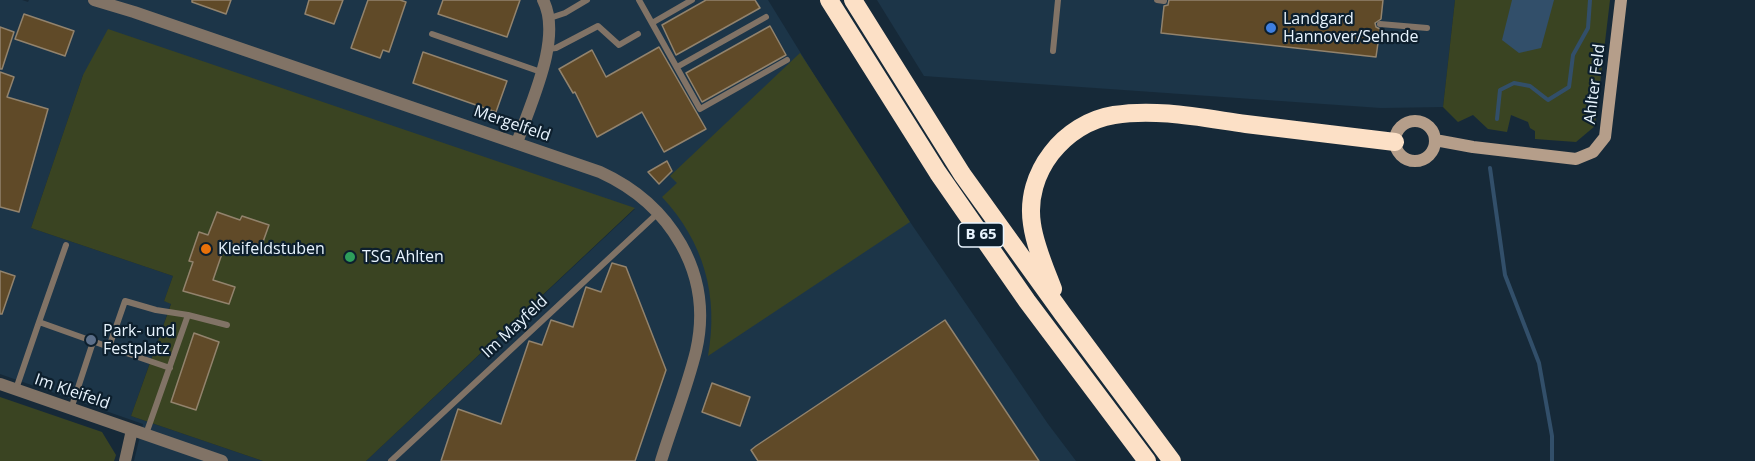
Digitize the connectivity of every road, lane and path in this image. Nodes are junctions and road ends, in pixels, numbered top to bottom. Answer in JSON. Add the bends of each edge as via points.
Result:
{"nodes":[{"id":1,"x":94,"y":0,"type":"edge"},
{"id":2,"x":543,"y":0,"type":"edge"},
{"id":3,"x":587,"y":0,"type":"edge"},
{"id":4,"x":639,"y":0,"type":"edge"},
{"id":5,"x":692,"y":0,"type":"edge"},
{"id":6,"x":829,"y":0,"type":"edge"},
{"id":7,"x":853,"y":0,"type":"edge"},
{"id":8,"x":1058,"y":0,"type":"edge"},
{"id":9,"x":1157,"y":0,"type":"edge"},
{"id":10,"x":1622,"y":0,"type":"edge"},
{"id":11,"x":1164,"y":1,"type":"edge"},
{"id":12,"x":136,"y":6,"type":"edge"},
{"id":13,"x":766,"y":17,"type":"dead end"},
{"id":14,"x":550,"y":18,"type":"junction"},
{"id":15,"x":652,"y":22,"type":"junction"},
{"id":16,"x":1380,"y":24,"type":"dead end"},
{"id":17,"x":1427,"y":28,"type":"dead end"},
{"id":18,"x":432,"y":34,"type":"dead end"},
{"id":19,"x":638,"y":34,"type":"dead end"},
{"id":20,"x":548,"y":49,"type":"junction"},
{"id":21,"x":1053,"y":51,"type":"dead end"},
{"id":22,"x":787,"y":60,"type":"dead end"},
{"id":23,"x":677,"y":67,"type":"junction"},
{"id":24,"x":541,"y":72,"type":"junction"},
{"id":25,"x":1435,"y":140,"type":"junction"},
{"id":26,"x":1395,"y":142,"type":"junction"},
{"id":27,"x":517,"y":143,"type":"junction"},
{"id":28,"x":659,"y":212,"type":"junction"},
{"id":29,"x":66,"y":245,"type":"dead end"},
{"id":30,"x":1062,"y":313,"type":"junction"},
{"id":31,"x":188,"y":315,"type":"junction"},
{"id":32,"x":39,"y":322,"type":"junction"},
{"id":33,"x":227,"y":325,"type":"dead end"},
{"id":34,"x":93,"y":342,"type":"junction"},
{"id":35,"x":109,"y":347,"type":"junction"},
{"id":36,"x":170,"y":368,"type":"junction"},
{"id":37,"x":0,"y":384,"type":"edge"},
{"id":38,"x":16,"y":390,"type":"junction"},
{"id":39,"x":71,"y":409,"type":"junction"},
{"id":40,"x":132,"y":430,"type":"junction"},
{"id":41,"x":146,"y":435,"type":"junction"},
{"id":42,"x":125,"y":461,"type":"edge"},
{"id":43,"x":222,"y":461,"type":"edge"},
{"id":44,"x":390,"y":461,"type":"edge"},
{"id":45,"x":661,"y":461,"type":"edge"},
{"id":46,"x":1147,"y":461,"type":"edge"},
{"id":47,"x":1172,"y":461,"type":"edge"}],
"edges":[{"from":1,"to":12,"type":"street","name":"Mergelfeld"},
{"from":2,"to":14,"type":"street"},
{"from":3,"to":14,"type":"lane"},
{"from":4,"to":15,"type":"lane"},
{"from":5,"to":15,"type":"lane"},
{"from":6,"to":46,"type":"highway","number":"B 65","via":[[938,174]]},
{"from":7,"to":30,"type":"highway","number":"B 65","via":[[962,174]]},
{"from":8,"to":21,"type":"lane"},
{"from":9,"to":11,"type":"lane"},
{"from":10,"to":25,"type":"street","name":"Ahlter Feld","via":[[1605,136],[1593,152],[1576,159]]},
{"from":12,"to":27,"type":"street","name":"Mergelfeld"},
{"from":13,"to":23,"type":"lane"},
{"from":14,"to":20,"type":"street"},
{"from":15,"to":23,"type":"lane"},
{"from":16,"to":17,"type":"lane"},
{"from":18,"to":24,"type":"lane"},
{"from":19,"to":20,"type":"lane","via":[[619,45],[598,26]]},
{"from":20,"to":24,"type":"street"},
{"from":22,"to":23,"type":"lane","via":[[700,109]]},
{"from":24,"to":27,"type":"street"},
{"from":25,"to":26,"type":"street","via":[[1426,125],[1418,122],[1407,123],[1398,131]]},
{"from":25,"to":26,"type":"street","via":[[1434,149],[1420,161],[1403,157]]},
{"from":26,"to":30,"type":"highway","via":[[1157,113],[1113,115],[1084,125],[1049,155],[1036,178],[1031,201],[1039,251]]},
{"from":27,"to":28,"type":"street","name":"Mergelfeld","via":[[616,179]]},
{"from":28,"to":44,"type":"lane","name":"Im Mayfeld"},
{"from":28,"to":45,"type":"street","name":"Mergelfeld","via":[[690,262],[699,315],[696,350]]},
{"from":29,"to":32,"type":"lane"},
{"from":30,"to":47,"type":"highway","number":"B 65"},
{"from":31,"to":33,"type":"lane"},
{"from":31,"to":35,"type":"lane","via":[[125,301]]},
{"from":31,"to":36,"type":"lane"},
{"from":32,"to":34,"type":"lane"},
{"from":32,"to":38,"type":"lane"},
{"from":34,"to":35,"type":"lane"},
{"from":34,"to":39,"type":"lane"},
{"from":35,"to":36,"type":"lane"},
{"from":36,"to":41,"type":"lane"},
{"from":37,"to":38,"type":"street","name":"Im Kleifeld"},
{"from":38,"to":39,"type":"street","name":"Im Kleifeld"},
{"from":39,"to":40,"type":"street","name":"Im Kleifeld"},
{"from":40,"to":41,"type":"street","name":"Im Kleifeld"},
{"from":40,"to":42,"type":"street"},
{"from":41,"to":43,"type":"street","name":"Im Kleifeld"}]}
